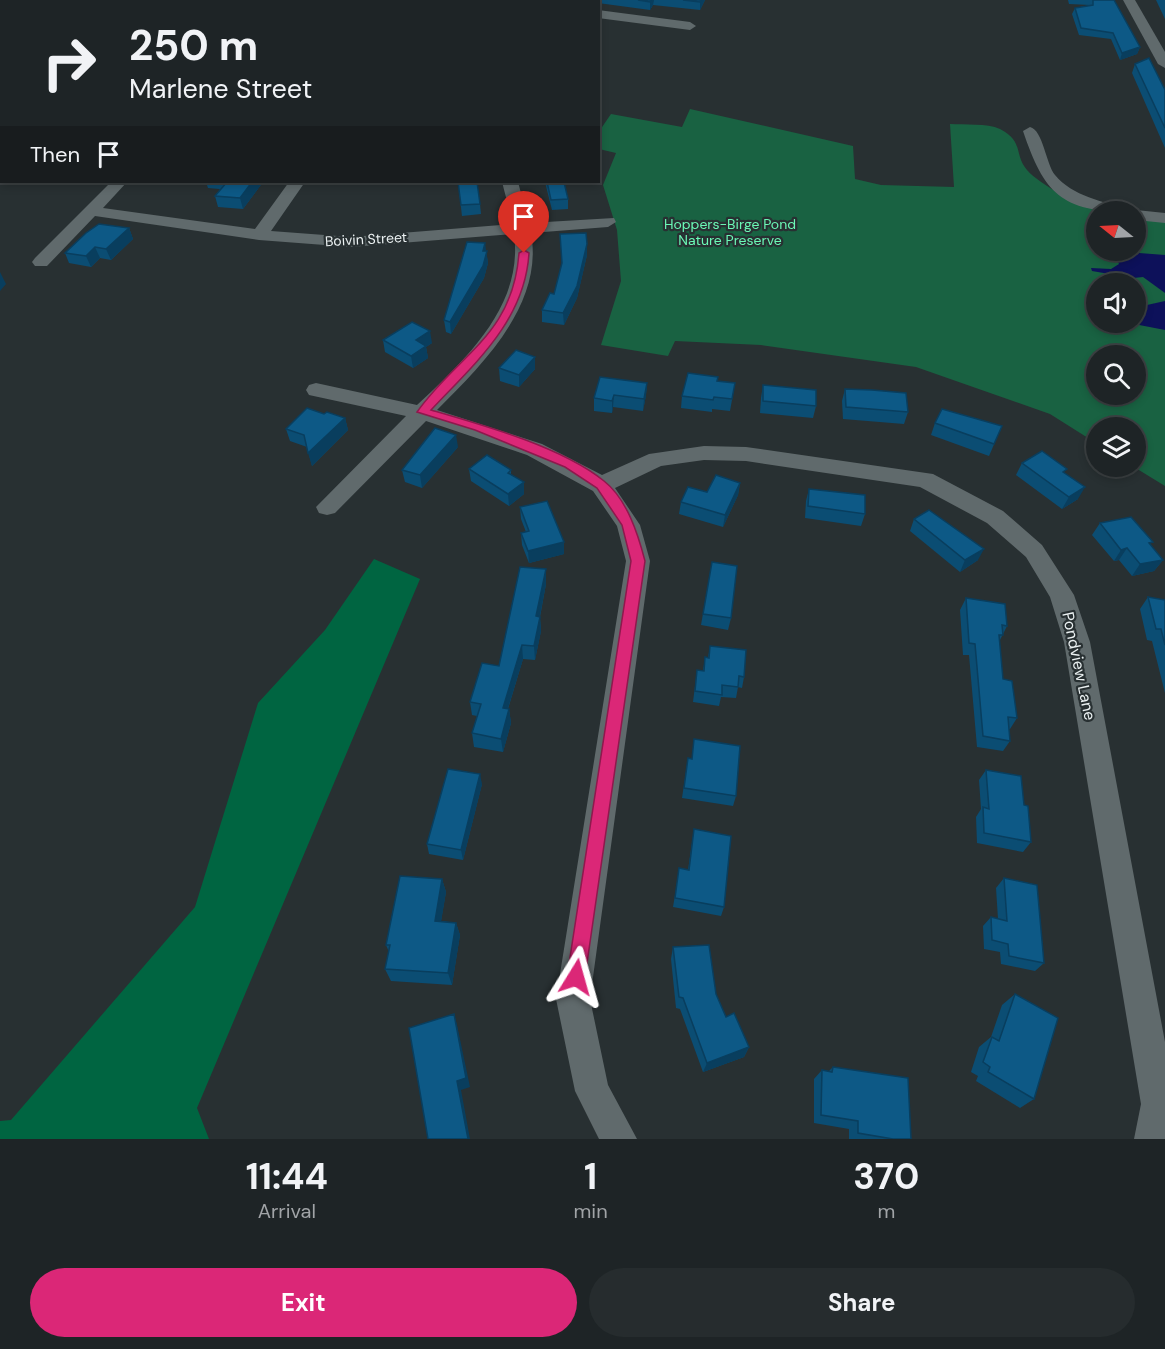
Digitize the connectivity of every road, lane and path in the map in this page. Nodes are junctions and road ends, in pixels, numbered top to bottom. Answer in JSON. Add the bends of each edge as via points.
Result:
{"nodes":[{"id":1,"x":1129,"y":0,"type":"edge"},
{"id":2,"x":600,"y":14,"type":"edge"},
{"id":3,"x":690,"y":26,"type":"dead end"},
{"id":4,"x":1165,"y":64,"type":"edge"},
{"id":5,"x":1030,"y":131,"type":"dead end"},
{"id":6,"x":117,"y":183,"type":"edge"},
{"id":7,"x":296,"y":183,"type":"edge"},
{"id":8,"x":510,"y":183,"type":"edge"},
{"id":9,"x":1090,"y":201,"type":"edge"},
{"id":10,"x":91,"y":211,"type":"junction"},
{"id":11,"x":1146,"y":215,"type":"edge"},
{"id":12,"x":1165,"y":218,"type":"edge"},
{"id":13,"x":608,"y":222,"type":"dead end"},
{"id":14,"x":521,"y":228,"type":"junction"},
{"id":15,"x":259,"y":235,"type":"junction"},
{"id":16,"x":41,"y":262,"type":"dead end"},
{"id":17,"x":316,"y":390,"type":"dead end"},
{"id":18,"x":423,"y":412,"type":"junction"},
{"id":19,"x":602,"y":485,"type":"junction"},
{"id":20,"x":327,"y":507,"type":"dead end"},
{"id":21,"x":619,"y":1139,"type":"edge"},
{"id":22,"x":1152,"y":1139,"type":"edge"}],
"edges":[{"from":1,"to":4,"type":"street"},
{"from":2,"to":3,"type":"street"},
{"from":5,"to":9,"type":"street","via":[[1041,165],[1051,180]]},
{"from":6,"to":10,"type":"street"},
{"from":7,"to":15,"type":"street"},
{"from":8,"to":14,"type":"street"},
{"from":10,"to":15,"type":"street","name":"Boivin Street"},
{"from":10,"to":16,"type":"street"},
{"from":11,"to":12,"type":"street"},
{"from":13,"to":14,"type":"street","name":"Boivin Street"},
{"from":14,"to":15,"type":"street","name":"Boivin Street","via":[[351,242]]},
{"from":14,"to":18,"type":"street","via":[[523,270],[505,319],[473,360]]},
{"from":17,"to":18,"type":"street"},
{"from":18,"to":19,"type":"street","via":[[479,428],[569,464]]},
{"from":18,"to":20,"type":"street"},
{"from":19,"to":21,"type":"street","via":[[628,525],[638,561],[573,999],[592,1091]]},
{"from":19,"to":22,"type":"street","name":"Pondview Lane","via":[[657,459],[704,453],[746,454],[880,471],[925,480],[964,498],[995,517],[1034,551],[1062,595],[1077,642],[1159,1104]]}]}
